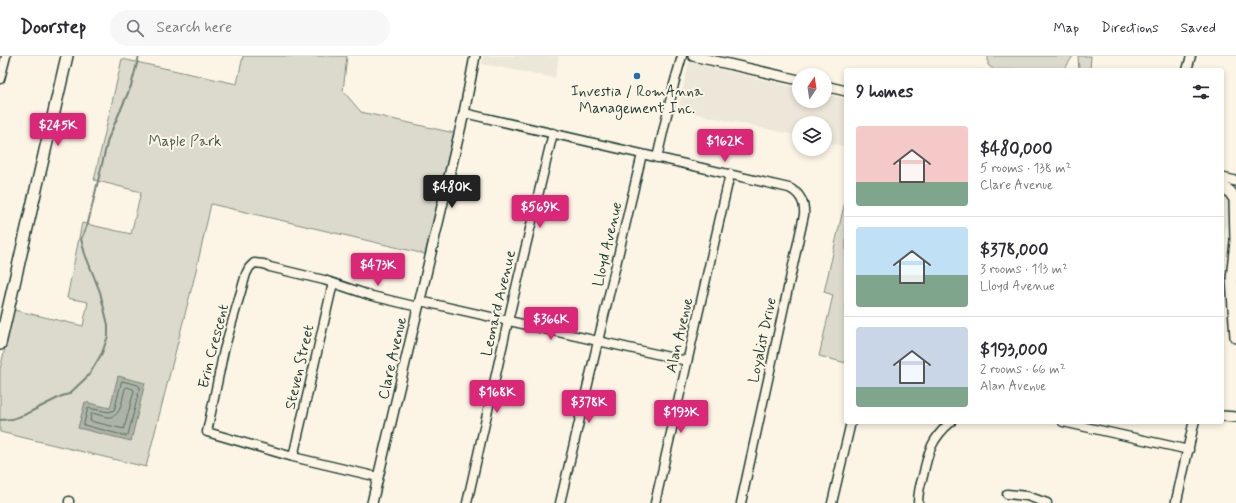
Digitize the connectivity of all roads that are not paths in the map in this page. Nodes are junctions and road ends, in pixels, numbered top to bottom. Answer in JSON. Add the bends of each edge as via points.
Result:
{"nodes":[{"id":1,"x":6,"y":56,"type":"edge"},
{"id":2,"x":67,"y":56,"type":"edge"},
{"id":3,"x":475,"y":56,"type":"edge"},
{"id":4,"x":682,"y":56,"type":"edge"},
{"id":5,"x":693,"y":56,"type":"edge"},
{"id":6,"x":1190,"y":56,"type":"edge"},
{"id":7,"x":1187,"y":68,"type":"edge"},
{"id":8,"x":792,"y":78,"type":"edge"},
{"id":9,"x":0,"y":79,"type":"edge"},
{"id":10,"x":832,"y":88,"type":"edge"},
{"id":11,"x":844,"y":91,"type":"edge"},
{"id":12,"x":464,"y":113,"type":"junction"},
{"id":13,"x":552,"y":133,"type":"junction"},
{"id":14,"x":642,"y":154,"type":"junction"},
{"id":15,"x":658,"y":158,"type":"junction"},
{"id":16,"x":730,"y":174,"type":"junction"},
{"id":17,"x":1224,"y":178,"type":"edge"},
{"id":18,"x":1236,"y":181,"type":"edge"},
{"id":19,"x":1224,"y":187,"type":"edge"},
{"id":20,"x":1236,"y":241,"type":"edge"},
{"id":21,"x":333,"y":283,"type":"junction"},
{"id":22,"x":419,"y":304,"type":"junction"},
{"id":23,"x":508,"y":321,"type":"junction"},
{"id":24,"x":1236,"y":337,"type":"edge"},
{"id":25,"x":598,"y":341,"type":"junction"},
{"id":26,"x":0,"y":344,"type":"edge"},
{"id":27,"x":687,"y":361,"type":"junction"},
{"id":28,"x":1224,"y":416,"type":"edge"},
{"id":29,"x":1236,"y":417,"type":"edge"},
{"id":30,"x":851,"y":424,"type":"edge"},
{"id":31,"x":949,"y":424,"type":"edge"},
{"id":32,"x":1072,"y":424,"type":"edge"},
{"id":33,"x":1194,"y":424,"type":"edge"},
{"id":34,"x":1189,"y":450,"type":"junction"},
{"id":35,"x":293,"y":457,"type":"junction"},
{"id":36,"x":378,"y":477,"type":"junction"},
{"id":37,"x":1007,"y":494,"type":"dead end"},
{"id":38,"x":372,"y":503,"type":"edge"},
{"id":39,"x":468,"y":503,"type":"edge"},
{"id":40,"x":560,"y":503,"type":"edge"},
{"id":41,"x":655,"y":503,"type":"edge"},
{"id":42,"x":741,"y":503,"type":"edge"},
{"id":43,"x":832,"y":503,"type":"edge"},
{"id":44,"x":918,"y":503,"type":"edge"},
{"id":45,"x":1047,"y":503,"type":"edge"},
{"id":46,"x":1176,"y":503,"type":"edge"}],
"edges":[{"from":1,"to":9,"type":"street"},
{"from":2,"to":26,"type":"main road"},
{"from":3,"to":12,"type":"street","name":"Clare Avenue"},
{"from":4,"to":15,"type":"street"},
{"from":5,"to":8,"type":"street"},
{"from":6,"to":7,"type":"street"},
{"from":10,"to":11,"type":"street"},
{"from":12,"to":13,"type":"street"},
{"from":12,"to":22,"type":"street","name":"Clare Avenue"},
{"from":13,"to":14,"type":"street"},
{"from":13,"to":23,"type":"street","name":"Leonard Avenue"},
{"from":14,"to":15,"type":"street"},
{"from":14,"to":25,"type":"street","name":"Lloyd Avenue"},
{"from":15,"to":16,"type":"street"},
{"from":16,"to":27,"type":"street","name":"Alan Avenue"},
{"from":16,"to":42,"type":"street","name":"Loyalist Drive","via":[[795,191],[804,206]]},
{"from":17,"to":18,"type":"street"},
{"from":19,"to":20,"type":"main road","via":[[1235,199]]},
{"from":20,"to":24,"type":"main road","via":[[1232,279]]},
{"from":21,"to":22,"type":"street","name":"Erin Crescent","via":[[372,296]]},
{"from":21,"to":35,"type":"street","name":"Steven Street"},
{"from":21,"to":35,"type":"street","name":"Erin Crescent","via":[[264,264],[254,264],[246,274],[224,350],[208,432]]},
{"from":22,"to":23,"type":"street","name":"Erin Crescent"},
{"from":22,"to":36,"type":"street","name":"Clare Avenue"},
{"from":23,"to":25,"type":"street","name":"Erin Crescent"},
{"from":23,"to":39,"type":"street","name":"Leonard Avenue"},
{"from":25,"to":27,"type":"street","name":"Erin Crescent"},
{"from":25,"to":40,"type":"street","name":"Lloyd Avenue"},
{"from":27,"to":41,"type":"street","name":"Alan Avenue"},
{"from":28,"to":29,"type":"street"},
{"from":30,"to":43,"type":"street"},
{"from":31,"to":44,"type":"street","via":[[936,436],[931,446]]},
{"from":32,"to":34,"type":"street"},
{"from":33,"to":34,"type":"street"},
{"from":34,"to":46,"type":"street"},
{"from":35,"to":36,"type":"street","name":"Erin Crescent"},
{"from":36,"to":38,"type":"street","name":"Clare Avenue"},
{"from":37,"to":45,"type":"street","via":[[1027,496]]}]}
